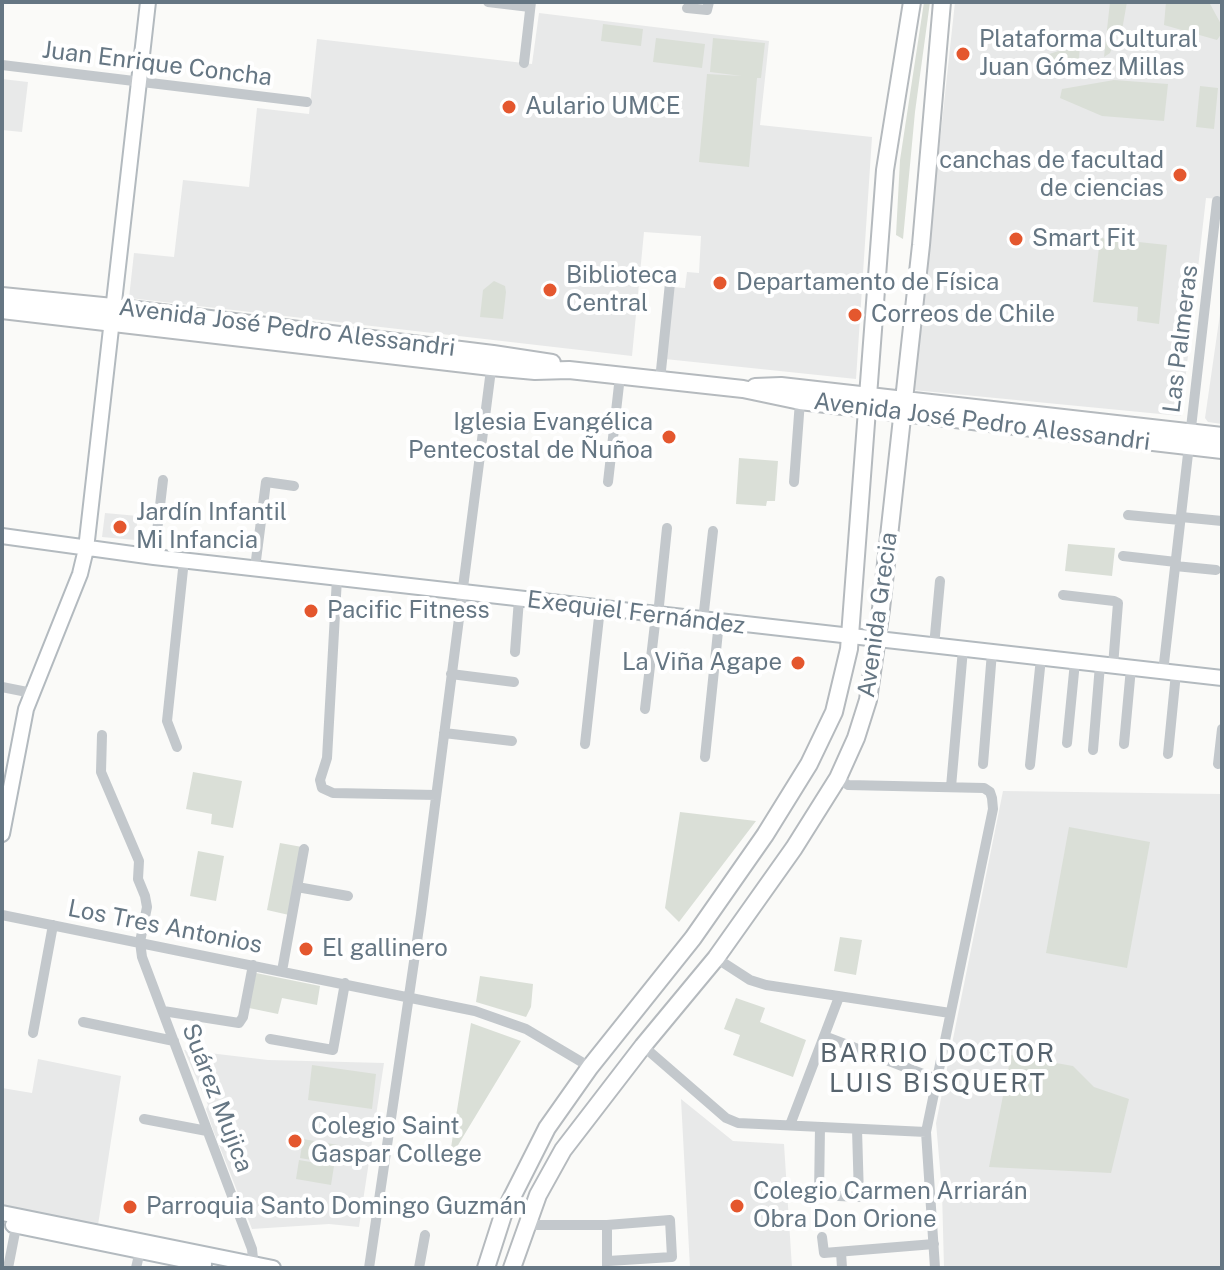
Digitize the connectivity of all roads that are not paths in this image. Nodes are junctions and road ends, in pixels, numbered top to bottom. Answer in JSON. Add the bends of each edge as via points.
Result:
{"nodes":[{"id":1,"x":148,"y":2,"type":"edge"},
{"id":2,"x":488,"y":2,"type":"edge"},
{"id":3,"x":709,"y":2,"type":"edge"},
{"id":4,"x":912,"y":2,"type":"edge"},
{"id":5,"x":942,"y":2,"type":"edge"},
{"id":6,"x":530,"y":5,"type":"edge"},
{"id":7,"x":687,"y":8,"type":"dead end"},
{"id":8,"x":524,"y":63,"type":"dead end"},
{"id":9,"x":2,"y":65,"type":"edge"},
{"id":10,"x":139,"y":81,"type":"junction"},
{"id":11,"x":307,"y":102,"type":"dead end"},
{"id":12,"x":1217,"y":201,"type":"dead end"},
{"id":13,"x":1217,"y":249,"type":"edge"},
{"id":14,"x":670,"y":283,"type":"dead end"},
{"id":15,"x":2,"y":296,"type":"edge"},
{"id":16,"x":2,"y":310,"type":"edge"},
{"id":17,"x":112,"y":314,"type":"junction"},
{"id":18,"x":492,"y":360,"type":"junction"},
{"id":19,"x":620,"y":376,"type":"junction"},
{"id":20,"x":660,"y":380,"type":"junction"},
{"id":21,"x":743,"y":389,"type":"junction"},
{"id":22,"x":800,"y":401,"type":"junction"},
{"id":23,"x":867,"y":403,"type":"junction"},
{"id":24,"x":904,"y":407,"type":"junction"},
{"id":25,"x":1222,"y":436,"type":"edge"},
{"id":26,"x":1190,"y":440,"type":"junction"},
{"id":27,"x":1222,"y":450,"type":"edge"},
{"id":28,"x":163,"y":480,"type":"dead end"},
{"id":29,"x":608,"y":482,"type":"dead end"},
{"id":30,"x":794,"y":482,"type":"dead end"},
{"id":31,"x":294,"y":486,"type":"dead end"},
{"id":32,"x":1128,"y":515,"type":"dead end"},
{"id":33,"x":1180,"y":518,"type":"junction"},
{"id":34,"x":1222,"y":521,"type":"edge"},
{"id":35,"x":667,"y":528,"type":"dead end"},
{"id":36,"x":713,"y":531,"type":"dead end"},
{"id":37,"x":2,"y":536,"type":"edge"},
{"id":38,"x":86,"y":549,"type":"junction"},
{"id":39,"x":1123,"y":556,"type":"dead end"},
{"id":40,"x":154,"y":557,"type":"junction"},
{"id":41,"x":184,"y":560,"type":"junction"},
{"id":42,"x":1175,"y":564,"type":"junction"},
{"id":43,"x":255,"y":568,"type":"junction"},
{"id":44,"x":1216,"y":570,"type":"dead end"},
{"id":45,"x":337,"y":578,"type":"junction"},
{"id":46,"x":940,"y":581,"type":"dead end"},
{"id":47,"x":461,"y":592,"type":"junction"},
{"id":48,"x":1063,"y":595,"type":"dead end"},
{"id":49,"x":519,"y":599,"type":"junction"},
{"id":50,"x":600,"y":608,"type":"junction"},
{"id":51,"x":657,"y":615,"type":"junction"},
{"id":52,"x":703,"y":620,"type":"junction"},
{"id":53,"x":719,"y":622,"type":"junction"},
{"id":54,"x":850,"y":637,"type":"junction"},
{"id":55,"x":877,"y":639,"type":"junction"},
{"id":56,"x":934,"y":646,"type":"junction"},
{"id":57,"x":963,"y":649,"type":"junction"},
{"id":58,"x":515,"y":652,"type":"dead end"},
{"id":59,"x":992,"y":652,"type":"junction"},
{"id":60,"x":1041,"y":658,"type":"junction"},
{"id":61,"x":1075,"y":662,"type":"junction"},
{"id":62,"x":1107,"y":665,"type":"junction"},
{"id":63,"x":1131,"y":668,"type":"junction"},
{"id":64,"x":1170,"y":672,"type":"junction"},
{"id":65,"x":451,"y":674,"type":"junction"},
{"id":66,"x":1222,"y":678,"type":"edge"},
{"id":67,"x":514,"y":682,"type":"dead end"},
{"id":68,"x":2,"y":687,"type":"edge"},
{"id":69,"x":32,"y":693,"type":"junction"},
{"id":70,"x":645,"y":709,"type":"dead end"},
{"id":71,"x":1222,"y":729,"type":"edge"},
{"id":72,"x":444,"y":733,"type":"junction"},
{"id":73,"x":102,"y":735,"type":"dead end"},
{"id":74,"x":512,"y":741,"type":"dead end"},
{"id":75,"x":1067,"y":743,"type":"dead end"},
{"id":76,"x":585,"y":744,"type":"dead end"},
{"id":77,"x":1124,"y":744,"type":"dead end"},
{"id":78,"x":177,"y":747,"type":"dead end"},
{"id":79,"x":1093,"y":750,"type":"dead end"},
{"id":80,"x":1168,"y":754,"type":"dead end"},
{"id":81,"x":705,"y":757,"type":"dead end"},
{"id":82,"x":983,"y":764,"type":"dead end"},
{"id":83,"x":1218,"y":764,"type":"dead end"},
{"id":84,"x":1030,"y":765,"type":"dead end"},
{"id":85,"x":838,"y":778,"type":"junction"},
{"id":86,"x":951,"y":787,"type":"junction"},
{"id":87,"x":436,"y":795,"type":"junction"},
{"id":88,"x":2,"y":834,"type":"edge"},
{"id":89,"x":304,"y":849,"type":"dead end"},
{"id":90,"x":297,"y":887,"type":"junction"},
{"id":91,"x":348,"y":896,"type":"dead end"},
{"id":92,"x":2,"y":915,"type":"edge"},
{"id":93,"x":53,"y":925,"type":"junction"},
{"id":94,"x":140,"y":942,"type":"junction"},
{"id":95,"x":716,"y":958,"type":"junction"},
{"id":96,"x":253,"y":965,"type":"junction"},
{"id":97,"x":282,"y":971,"type":"junction"},
{"id":98,"x":345,"y":983,"type":"junction"},
{"id":99,"x":409,"y":996,"type":"junction"},
{"id":100,"x":839,"y":997,"type":"junction"},
{"id":101,"x":163,"y":1011,"type":"junction"},
{"id":102,"x":950,"y":1013,"type":"junction"},
{"id":103,"x":83,"y":1022,"type":"dead end"},
{"id":104,"x":33,"y":1033,"type":"dead end"},
{"id":105,"x":824,"y":1036,"type":"junction"},
{"id":106,"x":270,"y":1039,"type":"dead end"},
{"id":107,"x":174,"y":1041,"type":"junction"},
{"id":108,"x":643,"y":1046,"type":"junction"},
{"id":109,"x":590,"y":1067,"type":"junction"},
{"id":110,"x":936,"y":1079,"type":"junction"},
{"id":111,"x":144,"y":1119,"type":"dead end"},
{"id":112,"x":790,"y":1125,"type":"junction"},
{"id":113,"x":820,"y":1127,"type":"junction"},
{"id":114,"x":857,"y":1129,"type":"junction"},
{"id":115,"x":207,"y":1131,"type":"junction"},
{"id":116,"x":926,"y":1132,"type":"junction"},
{"id":117,"x":2,"y":1213,"type":"edge"},
{"id":118,"x":12,"y":1221,"type":"edge"},
{"id":119,"x":525,"y":1225,"type":"junction"},
{"id":120,"x":607,"y":1225,"type":"junction"},
{"id":121,"x":425,"y":1235,"type":"dead end"},
{"id":122,"x":822,"y":1237,"type":"dead end"},
{"id":123,"x":934,"y":1244,"type":"junction"},
{"id":124,"x":140,"y":1251,"type":"junction"},
{"id":125,"x":841,"y":1252,"type":"junction"},
{"id":126,"x":607,"y":1265,"type":"edge"},
{"id":127,"x":254,"y":1266,"type":"edge"},
{"id":128,"x":8,"y":1268,"type":"edge"},
{"id":129,"x":136,"y":1268,"type":"edge"},
{"id":130,"x":224,"y":1268,"type":"edge"},
{"id":131,"x":273,"y":1268,"type":"edge"},
{"id":132,"x":369,"y":1268,"type":"edge"},
{"id":133,"x":419,"y":1268,"type":"edge"},
{"id":134,"x":486,"y":1268,"type":"edge"},
{"id":135,"x":512,"y":1268,"type":"edge"},
{"id":136,"x":842,"y":1268,"type":"edge"},
{"id":137,"x":935,"y":1268,"type":"edge"}],
"edges":[{"from":1,"to":10,"type":"main road"},
{"from":2,"to":6,"type":"street"},
{"from":3,"to":7,"type":"street","via":[[707,10]]},
{"from":4,"to":23,"type":"main road","name":"Avenida Grecia","via":[[885,170]]},
{"from":5,"to":24,"type":"main road","name":"Avenida Grecia"},
{"from":6,"to":8,"type":"street"},
{"from":9,"to":10,"type":"street","name":"Juan Enrique Concha"},
{"from":10,"to":11,"type":"street","name":"Juan Enrique Concha"},
{"from":10,"to":17,"type":"main road"},
{"from":12,"to":13,"type":"street","name":"Las Palmeras"},
{"from":13,"to":26,"type":"street","name":"Las Palmeras"},
{"from":14,"to":20,"type":"street"},
{"from":15,"to":17,"type":"main road","name":"Avenida José Pedro Alessandri"},
{"from":16,"to":17,"type":"main road","name":"Avenida José Pedro Alessandri"},
{"from":17,"to":18,"type":"main road","name":"Avenida José Pedro Alessandri"},
{"from":17,"to":38,"type":"main road"},
{"from":18,"to":19,"type":"main road","name":"Avenida José Pedro Alessandri","via":[[535,371]]},
{"from":18,"to":47,"type":"street"},
{"from":19,"to":20,"type":"main road","name":"Avenida José Pedro Alessandri"},
{"from":19,"to":29,"type":"street"},
{"from":20,"to":21,"type":"main road","name":"Avenida José Pedro Alessandri"},
{"from":21,"to":22,"type":"main road","name":"Avenida José Pedro Alessandri"},
{"from":21,"to":23,"type":"main road","name":"Avenida José Pedro Alessandri","via":[[781,386]]},
{"from":22,"to":23,"type":"main road","name":"Avenida José Pedro Alessandri"},
{"from":22,"to":30,"type":"street"},
{"from":23,"to":24,"type":"main road","name":"Avenida José Pedro Alessandri"},
{"from":23,"to":54,"type":"main road","name":"Avenida Grecia"},
{"from":24,"to":26,"type":"main road","name":"Avenida José Pedro Alessandri"},
{"from":24,"to":55,"type":"main road","name":"Avenida Grecia"},
{"from":25,"to":26,"type":"main road","name":"Avenida José Pedro Alessandri"},
{"from":26,"to":27,"type":"main road","name":"Avenida José Pedro Alessandri"},
{"from":26,"to":33,"type":"street","name":"Las Palmeras"},
{"from":28,"to":40,"type":"street"},
{"from":31,"to":43,"type":"street","via":[[266,482]]},
{"from":32,"to":33,"type":"street"},
{"from":33,"to":34,"type":"street"},
{"from":33,"to":42,"type":"street","name":"Las Palmeras"},
{"from":35,"to":51,"type":"street"},
{"from":36,"to":52,"type":"street"},
{"from":37,"to":38,"type":"main road","name":"Exequiel Fernández"},
{"from":38,"to":40,"type":"main road","name":"Exequiel Fernández"},
{"from":38,"to":69,"type":"main road"},
{"from":39,"to":42,"type":"street"},
{"from":40,"to":41,"type":"main road","name":"Exequiel Fernández"},
{"from":41,"to":43,"type":"main road","name":"Exequiel Fernández"},
{"from":41,"to":78,"type":"street","via":[[167,721]]},
{"from":42,"to":44,"type":"street"},
{"from":42,"to":64,"type":"street","name":"Las Palmeras"},
{"from":43,"to":45,"type":"main road","name":"Exequiel Fernández"},
{"from":45,"to":47,"type":"main road","name":"Exequiel Fernández"},
{"from":45,"to":87,"type":"street","via":[[322,788],[333,793]]},
{"from":46,"to":56,"type":"street"},
{"from":47,"to":49,"type":"main road","name":"Exequiel Fernández"},
{"from":47,"to":65,"type":"street"},
{"from":48,"to":62,"type":"street","via":[[1118,603]]},
{"from":49,"to":50,"type":"main road","name":"Exequiel Fernández"},
{"from":49,"to":58,"type":"street"},
{"from":50,"to":51,"type":"main road","name":"Exequiel Fernández"},
{"from":50,"to":76,"type":"street"},
{"from":51,"to":52,"type":"main road","name":"Exequiel Fernández"},
{"from":51,"to":70,"type":"street"},
{"from":52,"to":53,"type":"main road","name":"Exequiel Fernández"},
{"from":53,"to":54,"type":"main road","name":"Exequiel Fernández"},
{"from":53,"to":81,"type":"street"},
{"from":54,"to":55,"type":"main road","name":"Exequiel Fernández"},
{"from":54,"to":109,"type":"main road","name":"Avenida Grecia","via":[[840,693],[809,764],[693,938]]},
{"from":55,"to":56,"type":"main road","name":"Exequiel Fernández"},
{"from":55,"to":85,"type":"main road","name":"Avenida Grecia","via":[[868,700]]},
{"from":56,"to":57,"type":"main road","name":"Exequiel Fernández"},
{"from":57,"to":59,"type":"main road","name":"Exequiel Fernández"},
{"from":57,"to":86,"type":"street"},
{"from":59,"to":60,"type":"main road","name":"Exequiel Fernández"},
{"from":59,"to":82,"type":"street"},
{"from":60,"to":61,"type":"main road","name":"Exequiel Fernández"},
{"from":60,"to":84,"type":"street"},
{"from":61,"to":62,"type":"main road","name":"Exequiel Fernández"},
{"from":61,"to":75,"type":"street"},
{"from":62,"to":63,"type":"main road","name":"Exequiel Fernández"},
{"from":62,"to":79,"type":"street"},
{"from":63,"to":64,"type":"main road","name":"Exequiel Fernández"},
{"from":63,"to":77,"type":"street"},
{"from":64,"to":66,"type":"main road","name":"Exequiel Fernández"},
{"from":64,"to":80,"type":"street","name":"Las Palmeras"},
{"from":65,"to":67,"type":"street"},
{"from":65,"to":72,"type":"street"},
{"from":68,"to":69,"type":"street"},
{"from":69,"to":88,"type":"main road"},
{"from":71,"to":83,"type":"street"},
{"from":72,"to":74,"type":"street"},
{"from":72,"to":87,"type":"street"},
{"from":73,"to":94,"type":"street","via":[[101,772],[139,861],[138,879],[147,907]]},
{"from":85,"to":86,"type":"street","via":[[848,785]]},
{"from":85,"to":95,"type":"main road","name":"Avenida Grecia"},
{"from":86,"to":102,"type":"street","via":[[984,788],[993,809]]},
{"from":87,"to":99,"type":"street"},
{"from":89,"to":90,"type":"street"},
{"from":90,"to":91,"type":"street"},
{"from":90,"to":97,"type":"street"},
{"from":92,"to":93,"type":"street","name":"Los Tres Antonios"},
{"from":93,"to":94,"type":"street","name":"Los Tres Antonios"},
{"from":93,"to":104,"type":"street"},
{"from":94,"to":96,"type":"street","name":"Los Tres Antonios"},
{"from":94,"to":101,"type":"street","name":"Suárez Mujica"},
{"from":95,"to":100,"type":"street","via":[[750,980]]},
{"from":95,"to":108,"type":"main road","name":"Avenida Grecia"},
{"from":96,"to":97,"type":"street","name":"Los Tres Antonios"},
{"from":96,"to":101,"type":"street","via":[[239,1023]]},
{"from":97,"to":98,"type":"street","name":"Los Tres Antonios"},
{"from":98,"to":99,"type":"street","name":"Los Tres Antonios"},
{"from":98,"to":106,"type":"street","via":[[333,1050]]},
{"from":99,"to":109,"type":"street","name":"Los Tres Antonios","via":[[514,1023]]},
{"from":99,"to":132,"type":"street"},
{"from":100,"to":102,"type":"street"},
{"from":100,"to":105,"type":"street"},
{"from":101,"to":107,"type":"street","name":"Suárez Mujica"},
{"from":102,"to":110,"type":"street"},
{"from":103,"to":107,"type":"street"},
{"from":105,"to":110,"type":"street"},
{"from":105,"to":112,"type":"street"},
{"from":107,"to":115,"type":"street","name":"Suárez Mujica"},
{"from":108,"to":112,"type":"street","via":[[726,1118]]},
{"from":108,"to":119,"type":"main road","name":"Avenida Grecia","via":[[563,1150]]},
{"from":109,"to":134,"type":"main road","name":"Avenida Grecia","via":[[524,1170]]},
{"from":110,"to":116,"type":"street"},
{"from":111,"to":115,"type":"street"},
{"from":112,"to":113,"type":"street"},
{"from":113,"to":114,"type":"street"},
{"from":113,"to":114,"type":"street","via":[[819,1195],[859,1197]]},
{"from":114,"to":116,"type":"street"},
{"from":115,"to":127,"type":"street","name":"Suárez Mujica"},
{"from":116,"to":123,"type":"street"},
{"from":117,"to":118,"type":"main road"},
{"from":118,"to":124,"type":"main road"},
{"from":118,"to":127,"type":"main road"},
{"from":118,"to":128,"type":"street"},
{"from":119,"to":120,"type":"street"},
{"from":119,"to":135,"type":"main road","name":"Avenida Grecia"},
{"from":120,"to":126,"type":"street"},
{"from":120,"to":126,"type":"street","via":[[670,1220],[672,1257]]},
{"from":121,"to":133,"type":"street"},
{"from":122,"to":125,"type":"street","via":[[824,1253]]},
{"from":123,"to":125,"type":"street"},
{"from":123,"to":137,"type":"street"},
{"from":124,"to":129,"type":"street"},
{"from":124,"to":130,"type":"main road"},
{"from":125,"to":136,"type":"street"},
{"from":127,"to":131,"type":"main road"}]}
